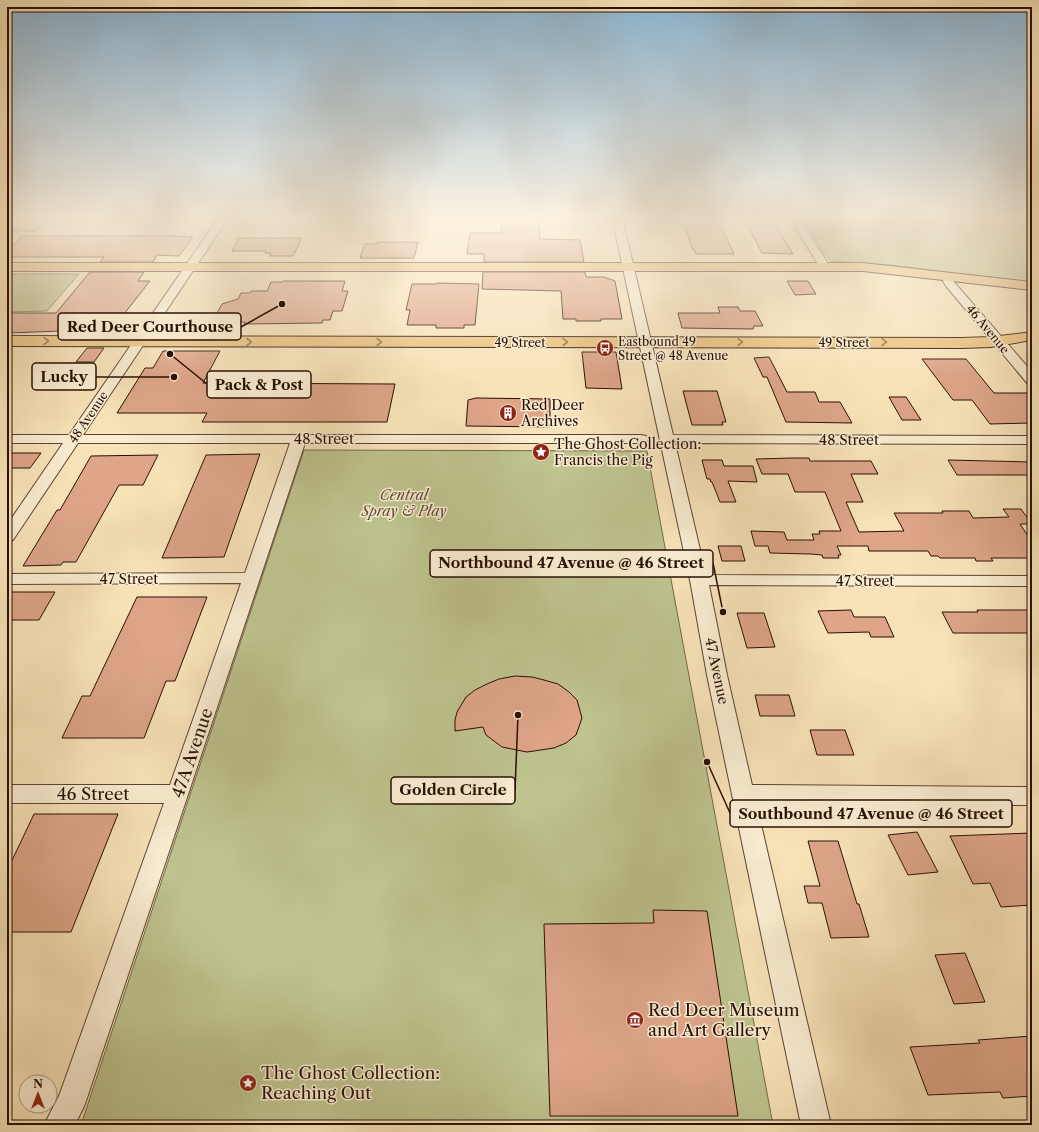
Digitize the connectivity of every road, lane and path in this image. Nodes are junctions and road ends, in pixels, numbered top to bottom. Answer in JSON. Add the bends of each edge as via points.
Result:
{"nodes":[{"id":1,"x":188,"y":270,"type":"edge"},
{"id":2,"x":629,"y":270,"type":"edge"},
{"id":3,"x":896,"y":270,"type":"edge"},
{"id":4,"x":949,"y":276,"type":"junction"},
{"id":5,"x":1029,"y":286,"type":"edge"},
{"id":6,"x":1032,"y":336,"type":"edge"},
{"id":7,"x":7,"y":341,"type":"edge"},
{"id":8,"x":140,"y":341,"type":"junction"},
{"id":9,"x":998,"y":341,"type":"junction"},
{"id":10,"x":645,"y":342,"type":"junction"},
{"id":11,"x":1032,"y":380,"type":"edge"},
{"id":12,"x":7,"y":439,"type":"edge"},
{"id":13,"x":73,"y":439,"type":"junction"},
{"id":14,"x":299,"y":439,"type":"junction"},
{"id":15,"x":641,"y":439,"type":"dead end"},
{"id":16,"x":667,"y":439,"type":"junction"},
{"id":17,"x":1032,"y":440,"type":"edge"},
{"id":18,"x":7,"y":536,"type":"edge"},
{"id":19,"x":250,"y":578,"type":"junction"},
{"id":20,"x":7,"y":579,"type":"edge"},
{"id":21,"x":699,"y":580,"type":"junction"},
{"id":22,"x":1032,"y":581,"type":"edge"},
{"id":23,"x":7,"y":794,"type":"edge"},
{"id":24,"x":178,"y":794,"type":"junction"},
{"id":25,"x":744,"y":794,"type":"junction"},
{"id":26,"x":1032,"y":796,"type":"edge"},
{"id":27,"x":59,"y":1125,"type":"edge"},
{"id":28,"x":816,"y":1125,"type":"edge"}],
"edges":[{"from":1,"to":8,"type":"street","name":"48 Avenue"},
{"from":2,"to":10,"type":"street","name":"47 Avenue"},
{"from":3,"to":4,"type":"main road"},
{"from":4,"to":5,"type":"main road"},
{"from":4,"to":9,"type":"street","name":"46 Avenue","via":[[950,284]]},
{"from":6,"to":9,"type":"main road","name":"49 Street"},
{"from":7,"to":8,"type":"main road","name":"49 Street","one_way":true},
{"from":8,"to":10,"type":"main road","name":"49 Street","one_way":true},
{"from":8,"to":13,"type":"street","name":"48 Avenue"},
{"from":10,"to":9,"type":"main road","name":"49 Street","one_way":true},
{"from":9,"to":11,"type":"street","name":"46 Avenue"},
{"from":10,"to":16,"type":"street","name":"47 Avenue"},
{"from":12,"to":13,"type":"street","name":"48 Street"},
{"from":13,"to":14,"type":"street","name":"48 Street"},
{"from":13,"to":18,"type":"street","name":"48 Avenue"},
{"from":14,"to":15,"type":"street","name":"48 Street"},
{"from":14,"to":19,"type":"street","name":"47A Avenue"},
{"from":16,"to":17,"type":"street","name":"48 Street"},
{"from":16,"to":21,"type":"street","name":"47 Avenue"},
{"from":19,"to":20,"type":"street","name":"47 Street"},
{"from":19,"to":24,"type":"street","name":"47A Avenue"},
{"from":21,"to":22,"type":"street","name":"47 Street"},
{"from":21,"to":25,"type":"street","name":"47 Avenue"},
{"from":23,"to":24,"type":"street","name":"46 Street"},
{"from":24,"to":27,"type":"street","name":"47A Avenue","via":[[71,1104]]},
{"from":25,"to":26,"type":"street"},
{"from":25,"to":28,"type":"street","name":"47 Avenue"}]}
